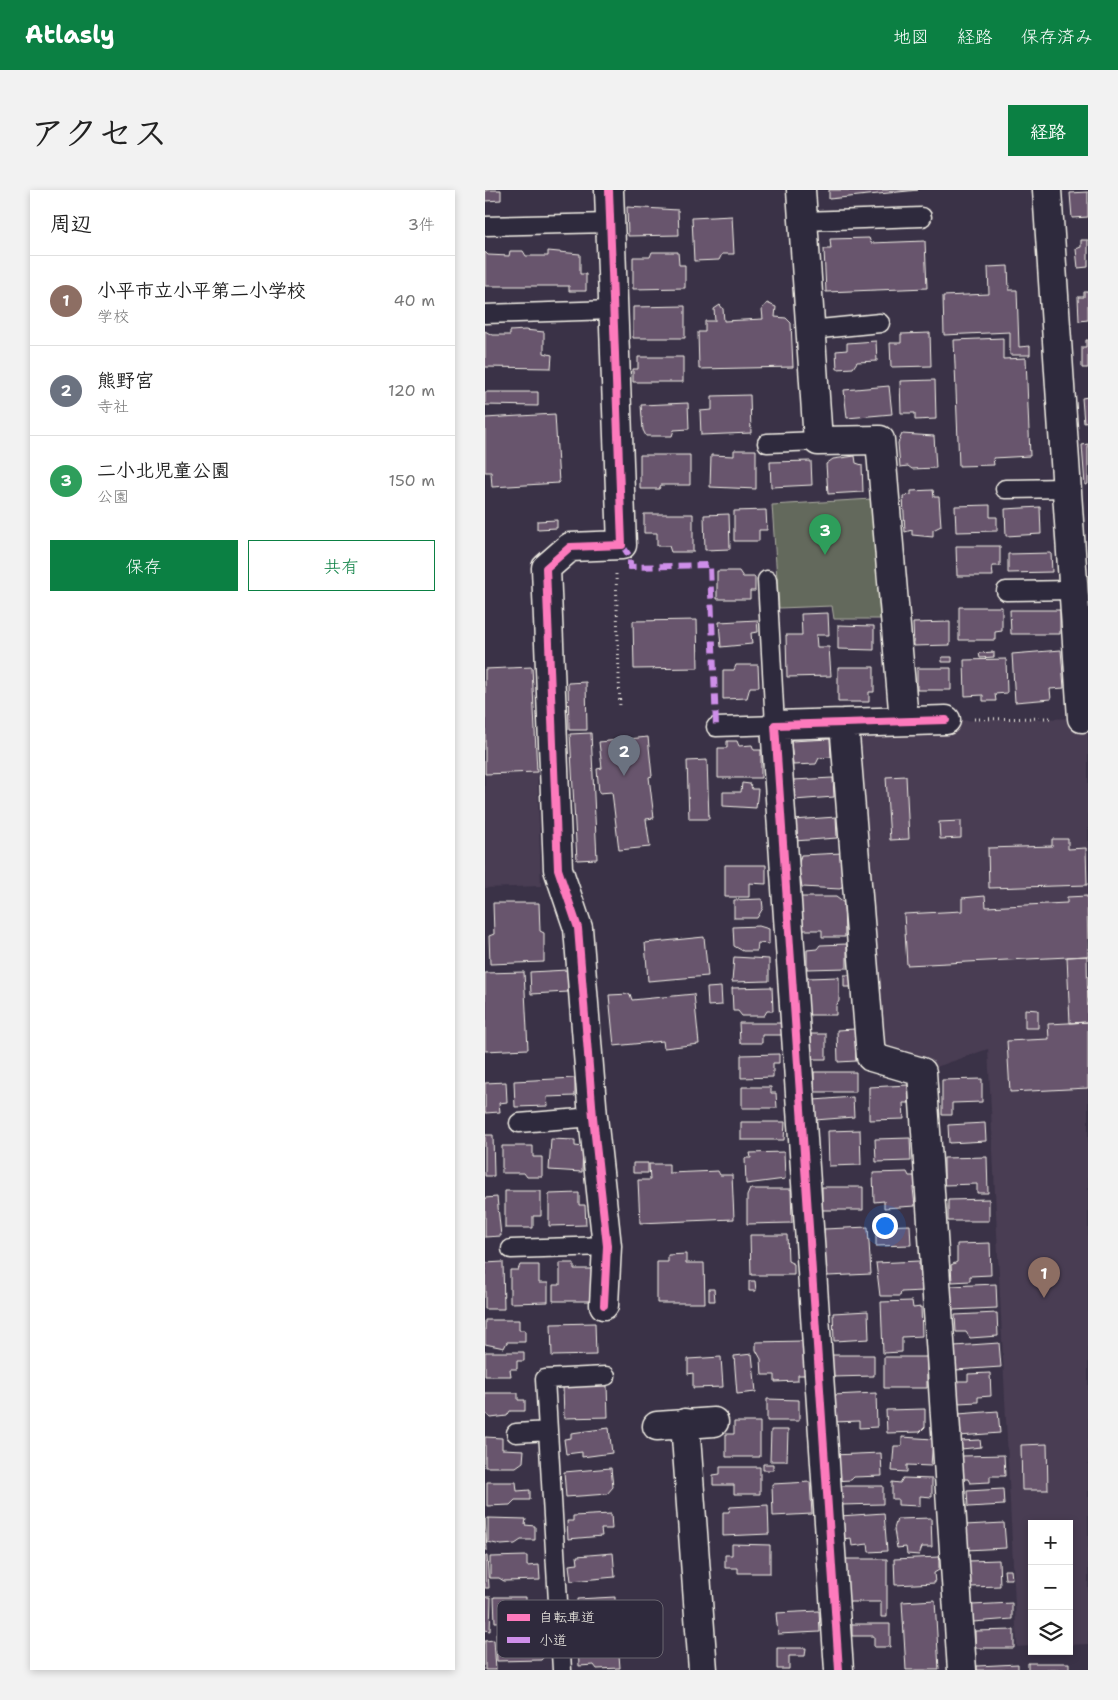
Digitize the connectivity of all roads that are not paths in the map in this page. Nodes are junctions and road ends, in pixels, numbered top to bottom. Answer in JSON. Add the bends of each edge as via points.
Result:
{"nodes":[{"id":1,"x":609,"y":190,"type":"edge"},
{"id":2,"x":801,"y":190,"type":"edge"},
{"id":3,"x":1047,"y":190,"type":"edge"},
{"id":4,"x":921,"y":217,"type":"dead end"},
{"id":5,"x":803,"y":221,"type":"junction"},
{"id":6,"x":610,"y":223,"type":"junction"},
{"id":7,"x":485,"y":226,"type":"edge"},
{"id":8,"x":613,"y":310,"type":"junction"},
{"id":9,"x":485,"y":314,"type":"edge"},
{"id":10,"x":880,"y":323,"type":"dead end"},
{"id":11,"x":810,"y":330,"type":"junction"},
{"id":12,"x":818,"y":441,"type":"junction"},
{"id":13,"x":767,"y":443,"type":"dead end"},
{"id":14,"x":1066,"y":488,"type":"junction"},
{"id":15,"x":1005,"y":489,"type":"dead end"},
{"id":16,"x":767,"y":580,"type":"dead end"},
{"id":17,"x":1073,"y":590,"type":"junction"},
{"id":18,"x":1005,"y":591,"type":"dead end"},
{"id":19,"x":1082,"y":718,"type":"road end"},
{"id":20,"x":946,"y":720,"type":"road end"},
{"id":21,"x":904,"y":721,"type":"junction"},
{"id":22,"x":844,"y":723,"type":"junction"},
{"id":23,"x":775,"y":725,"type":"junction"},
{"id":24,"x":716,"y":727,"type":"dead end"},
{"id":25,"x":593,"y":1117,"type":"junction"},
{"id":26,"x":519,"y":1122,"type":"dead end"},
{"id":27,"x":607,"y":1246,"type":"junction"},
{"id":28,"x":511,"y":1248,"type":"dead end"},
{"id":29,"x":604,"y":1305,"type":"dead end"},
{"id":30,"x":606,"y":1376,"type":"dead end"},
{"id":31,"x":714,"y":1422,"type":"dead end"},
{"id":32,"x":685,"y":1423,"type":"junction"},
{"id":33,"x":657,"y":1426,"type":"dead end"},
{"id":34,"x":548,"y":1431,"type":"junction"},
{"id":35,"x":516,"y":1432,"type":"dead end"},
{"id":36,"x":558,"y":1600,"type":"edge"},
{"id":37,"x":703,"y":1670,"type":"edge"},
{"id":38,"x":839,"y":1670,"type":"edge"},
{"id":39,"x":962,"y":1670,"type":"edge"}],
"edges":[{"from":1,"to":6,"type":"street"},
{"from":2,"to":5,"type":"street"},
{"from":3,"to":14,"type":"street"},
{"from":4,"to":5,"type":"lane"},
{"from":5,"to":11,"type":"street"},
{"from":6,"to":7,"type":"lane"},
{"from":6,"to":8,"type":"street"},
{"from":8,"to":9,"type":"lane"},
{"from":8,"to":25,"type":"street","via":[[622,545],[570,547],[546,568],[558,869],[578,928]]},
{"from":10,"to":11,"type":"lane"},
{"from":11,"to":12,"type":"street"},
{"from":12,"to":13,"type":"lane"},
{"from":12,"to":21,"type":"street","via":[[879,440]]},
{"from":14,"to":15,"type":"lane"},
{"from":14,"to":17,"type":"street"},
{"from":16,"to":23,"type":"lane"},
{"from":17,"to":18,"type":"lane"},
{"from":17,"to":19,"type":"street"},
{"from":20,"to":21,"type":"street"},
{"from":21,"to":22,"type":"street"},
{"from":22,"to":23,"type":"street"},
{"from":22,"to":39,"type":"street","via":[[871,1056],[922,1072]]},
{"from":23,"to":24,"type":"lane"},
{"from":23,"to":38,"type":"street"},
{"from":25,"to":26,"type":"lane"},
{"from":25,"to":27,"type":"street"},
{"from":27,"to":28,"type":"lane"},
{"from":27,"to":29,"type":"street"},
{"from":30,"to":34,"type":"lane","via":[[545,1378]]},
{"from":31,"to":32,"type":"street"},
{"from":32,"to":33,"type":"street"},
{"from":32,"to":37,"type":"street"},
{"from":34,"to":35,"type":"lane"},
{"from":34,"to":36,"type":"lane"}]}
